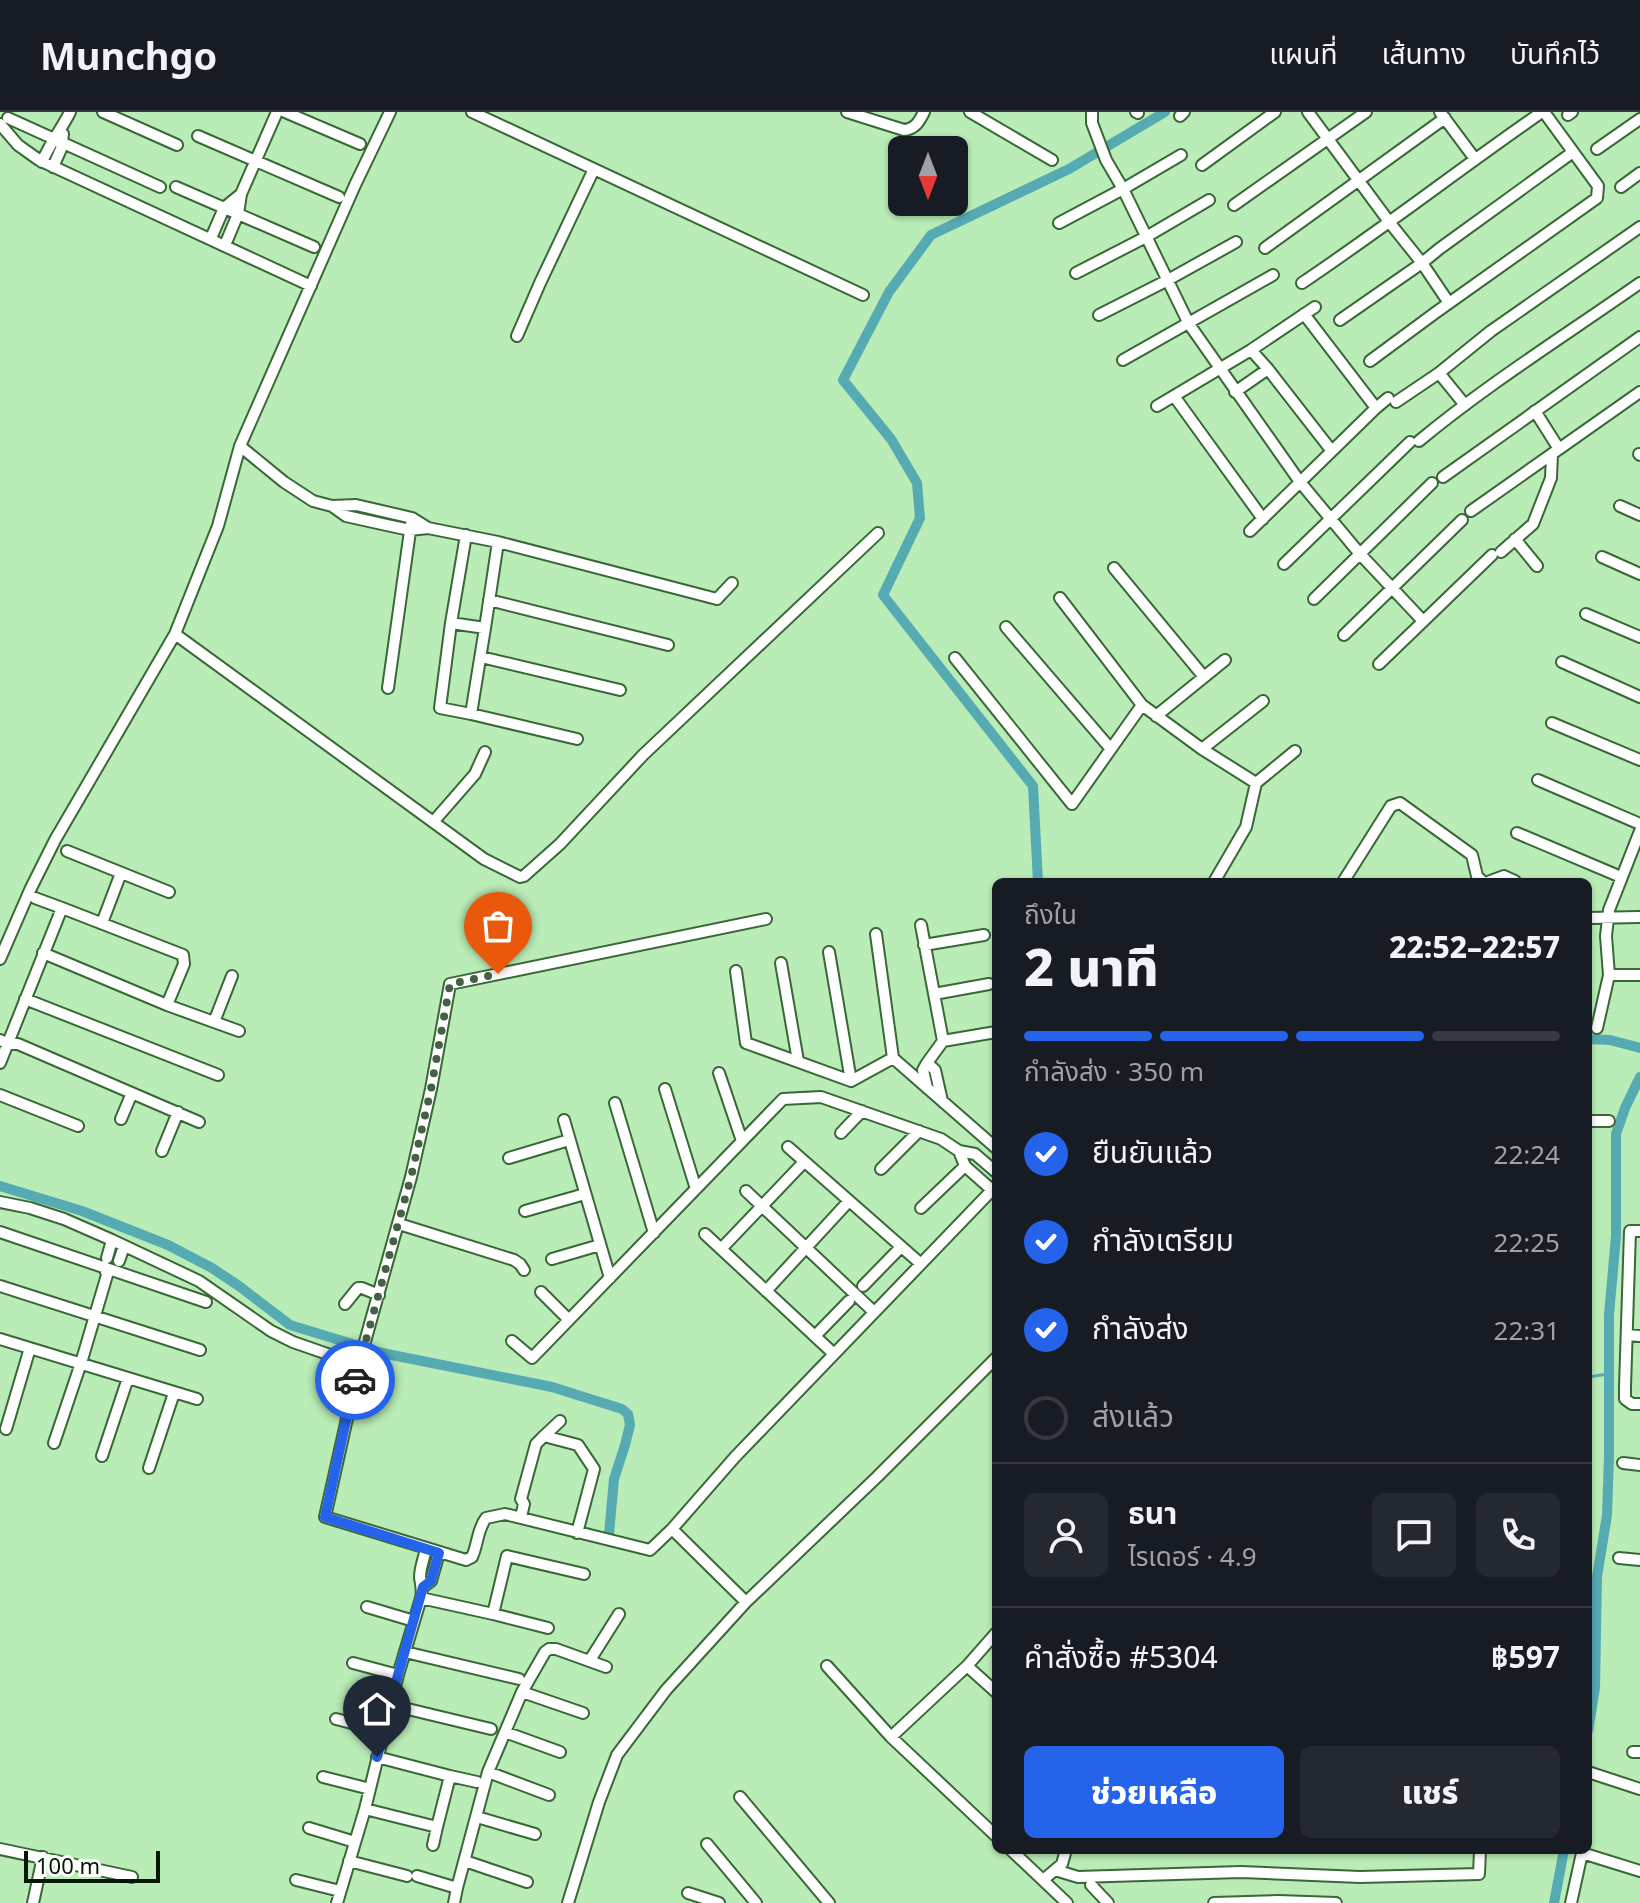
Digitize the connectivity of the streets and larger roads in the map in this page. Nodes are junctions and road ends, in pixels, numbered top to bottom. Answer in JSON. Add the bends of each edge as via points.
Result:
{"nodes":[{"id":1,"x":70,"y":112,"type":"edge"},
{"id":2,"x":103,"y":112,"type":"edge"},
{"id":3,"x":277,"y":112,"type":"edge"},
{"id":4,"x":285,"y":112,"type":"edge"},
{"id":5,"x":390,"y":112,"type":"edge"},
{"id":6,"x":472,"y":112,"type":"edge"},
{"id":7,"x":847,"y":112,"type":"edge"},
{"id":8,"x":924,"y":112,"type":"edge"},
{"id":9,"x":970,"y":112,"type":"edge"},
{"id":10,"x":1092,"y":112,"type":"edge"},
{"id":11,"x":1275,"y":112,"type":"edge"},
{"id":12,"x":1308,"y":112,"type":"edge"},
{"id":13,"x":1366,"y":112,"type":"edge"},
{"id":14,"x":1543,"y":112,"type":"edge"},
{"id":15,"x":1442,"y":115,"type":"edge"},
{"id":16,"x":1640,"y":119,"type":"edge"},
{"id":17,"x":4,"y":121,"type":"edge"},
{"id":18,"x":198,"y":136,"type":"dead end"},
{"id":19,"x":58,"y":139,"type":"junction"},
{"id":20,"x":1329,"y":139,"type":"junction"},
{"id":21,"x":360,"y":144,"type":"dead end"},
{"id":22,"x":177,"y":145,"type":"dead end"},
{"id":23,"x":1597,"y":149,"type":"dead end"},
{"id":24,"x":1573,"y":152,"type":"junction"},
{"id":25,"x":1181,"y":155,"type":"dead end"},
{"id":26,"x":1475,"y":159,"type":"junction"},
{"id":27,"x":1052,"y":160,"type":"dead end"},
{"id":28,"x":42,"y":162,"type":"junction"},
{"id":29,"x":255,"y":162,"type":"junction"},
{"id":30,"x":1202,"y":165,"type":"dead end"},
{"id":31,"x":53,"y":167,"type":"junction"},
{"id":32,"x":594,"y":169,"type":"junction"},
{"id":33,"x":1640,"y":173,"type":"edge"},
{"id":34,"x":1360,"y":181,"type":"junction"},
{"id":35,"x":160,"y":187,"type":"dead end"},
{"id":36,"x":176,"y":187,"type":"dead end"},
{"id":37,"x":1621,"y":187,"type":"dead end"},
{"id":38,"x":1123,"y":189,"type":"junction"},
{"id":39,"x":241,"y":194,"type":"junction"},
{"id":40,"x":339,"y":197,"type":"dead end"},
{"id":41,"x":1209,"y":200,"type":"dead end"},
{"id":42,"x":1234,"y":205,"type":"dead end"},
{"id":43,"x":224,"y":208,"type":"junction"},
{"id":44,"x":238,"y":214,"type":"junction"},
{"id":45,"x":1059,"y":223,"type":"dead end"},
{"id":46,"x":1390,"y":223,"type":"junction"},
{"id":47,"x":1640,"y":227,"type":"edge"},
{"id":48,"x":1146,"y":237,"type":"junction"},
{"id":49,"x":211,"y":238,"type":"junction"},
{"id":50,"x":1236,"y":242,"type":"dead end"},
{"id":51,"x":225,"y":245,"type":"junction"},
{"id":52,"x":314,"y":247,"type":"dead end"},
{"id":53,"x":1265,"y":248,"type":"dead end"},
{"id":54,"x":1422,"y":263,"type":"junction"},
{"id":55,"x":1076,"y":273,"type":"dead end"},
{"id":56,"x":1273,"y":275,"type":"dead end"},
{"id":57,"x":1166,"y":281,"type":"junction"},
{"id":58,"x":1302,"y":283,"type":"dead end"},
{"id":59,"x":1640,"y":283,"type":"edge"},
{"id":60,"x":311,"y":286,"type":"junction"},
{"id":61,"x":863,"y":295,"type":"dead end"},
{"id":62,"x":1449,"y":303,"type":"junction"},
{"id":63,"x":1315,"y":307,"type":"dead end"},
{"id":64,"x":1304,"y":314,"type":"junction"},
{"id":65,"x":1099,"y":315,"type":"dead end"},
{"id":66,"x":1340,"y":320,"type":"dead end"},
{"id":67,"x":1189,"y":324,"type":"junction"},
{"id":68,"x":517,"y":336,"type":"dead end"},
{"id":69,"x":1640,"y":337,"type":"edge"},
{"id":70,"x":1251,"y":350,"type":"junction"},
{"id":71,"x":1123,"y":360,"type":"dead end"},
{"id":72,"x":1370,"y":361,"type":"dead end"},
{"id":73,"x":1219,"y":368,"type":"junction"},
{"id":74,"x":1268,"y":369,"type":"junction"},
{"id":75,"x":1439,"y":373,"type":"junction"},
{"id":76,"x":1235,"y":392,"type":"junction"},
{"id":77,"x":1640,"y":392,"type":"edge"},
{"id":78,"x":1174,"y":396,"type":"junction"},
{"id":79,"x":1465,"y":405,"type":"junction"},
{"id":80,"x":1157,"y":406,"type":"dead end"},
{"id":81,"x":1376,"y":408,"type":"junction"},
{"id":82,"x":1535,"y":411,"type":"junction"},
{"id":83,"x":240,"y":446,"type":"junction"},
{"id":84,"x":1331,"y":450,"type":"junction"},
{"id":85,"x":1556,"y":451,"type":"junction"},
{"id":86,"x":1443,"y":477,"type":"dead end"},
{"id":87,"x":1300,"y":482,"type":"junction"},
{"id":88,"x":1432,"y":483,"type":"dead end"},
{"id":89,"x":332,"y":506,"type":"junction"},
{"id":90,"x":1620,"y":506,"type":"dead end"},
{"id":91,"x":1471,"y":511,"type":"dead end"},
{"id":92,"x":1640,"y":515,"type":"edge"},
{"id":93,"x":412,"y":518,"type":"junction"},
{"id":94,"x":1330,"y":518,"type":"junction"},
{"id":95,"x":1263,"y":519,"type":"junction"},
{"id":96,"x":1462,"y":520,"type":"dead end"},
{"id":97,"x":428,"y":528,"type":"junction"},
{"id":98,"x":410,"y":530,"type":"junction"},
{"id":99,"x":1250,"y":531,"type":"dead end"},
{"id":100,"x":878,"y":533,"type":"dead end"},
{"id":101,"x":466,"y":535,"type":"junction"},
{"id":102,"x":1515,"y":539,"type":"junction"},
{"id":103,"x":498,"y":542,"type":"junction"},
{"id":104,"x":1360,"y":554,"type":"junction"},
{"id":105,"x":1602,"y":557,"type":"dead end"},
{"id":106,"x":1284,"y":564,"type":"dead end"},
{"id":107,"x":1537,"y":566,"type":"dead end"},
{"id":108,"x":1114,"y":568,"type":"dead end"},
{"id":109,"x":1640,"y":574,"type":"edge"},
{"id":110,"x":732,"y":583,"type":"dead end"},
{"id":111,"x":1392,"y":589,"type":"junction"},
{"id":112,"x":1060,"y":598,"type":"dead end"},
{"id":113,"x":1314,"y":599,"type":"dead end"},
{"id":114,"x":489,"y":600,"type":"junction"},
{"id":115,"x":1586,"y":614,"type":"dead end"},
{"id":116,"x":1423,"y":621,"type":"junction"},
{"id":117,"x":451,"y":623,"type":"junction"},
{"id":118,"x":1006,"y":627,"type":"dead end"},
{"id":119,"x":485,"y":628,"type":"junction"},
{"id":120,"x":175,"y":634,"type":"junction"},
{"id":121,"x":1344,"y":635,"type":"dead end"},
{"id":122,"x":1640,"y":637,"type":"edge"},
{"id":123,"x":668,"y":645,"type":"dead end"},
{"id":124,"x":481,"y":657,"type":"junction"},
{"id":125,"x":955,"y":658,"type":"dead end"},
{"id":126,"x":1225,"y":660,"type":"dead end"},
{"id":127,"x":1562,"y":662,"type":"dead end"},
{"id":128,"x":1379,"y":664,"type":"dead end"},
{"id":129,"x":1204,"y":677,"type":"junction"},
{"id":130,"x":388,"y":688,"type":"dead end"},
{"id":131,"x":620,"y":690,"type":"dead end"},
{"id":132,"x":1640,"y":697,"type":"edge"},
{"id":133,"x":1263,"y":701,"type":"dead end"},
{"id":134,"x":1142,"y":705,"type":"junction"},
{"id":135,"x":471,"y":714,"type":"junction"},
{"id":136,"x":1156,"y":716,"type":"junction"},
{"id":137,"x":1552,"y":723,"type":"dead end"},
{"id":138,"x":577,"y":739,"type":"dead end"},
{"id":139,"x":1110,"y":748,"type":"junction"},
{"id":140,"x":1202,"y":749,"type":"junction"},
{"id":141,"x":1295,"y":751,"type":"dead end"},
{"id":142,"x":485,"y":752,"type":"dead end"},
{"id":143,"x":1640,"y":760,"type":"edge"},
{"id":144,"x":1538,"y":780,"type":"dead end"},
{"id":145,"x":1256,"y":783,"type":"junction"},
{"id":146,"x":434,"y":821,"type":"junction"},
{"id":147,"x":1640,"y":824,"type":"edge"},
{"id":148,"x":1640,"y":831,"type":"edge"},
{"id":149,"x":1517,"y":833,"type":"dead end"},
{"id":150,"x":67,"y":851,"type":"dead end"},
{"id":151,"x":121,"y":873,"type":"junction"},
{"id":152,"x":1621,"y":877,"type":"junction"},
{"id":153,"x":1216,"y":878,"type":"edge"},
{"id":154,"x":1346,"y":878,"type":"edge"},
{"id":155,"x":1480,"y":878,"type":"edge"},
{"id":156,"x":169,"y":892,"type":"dead end"},
{"id":157,"x":35,"y":898,"type":"dead end"},
{"id":158,"x":62,"y":908,"type":"junction"},
{"id":159,"x":1640,"y":917,"type":"edge"},
{"id":160,"x":1592,"y":918,"type":"edge"},
{"id":161,"x":766,"y":919,"type":"dead end"},
{"id":162,"x":1608,"y":919,"type":"junction"},
{"id":163,"x":102,"y":923,"type":"junction"},
{"id":164,"x":921,"y":925,"type":"dead end"},
{"id":165,"x":876,"y":934,"type":"dead end"},
{"id":166,"x":984,"y":935,"type":"dead end"},
{"id":167,"x":924,"y":945,"type":"junction"},
{"id":168,"x":829,"y":952,"type":"dead end"},
{"id":169,"x":43,"y":953,"type":"junction"},
{"id":170,"x":0,"y":959,"type":"edge"},
{"id":171,"x":781,"y":963,"type":"dead end"},
{"id":172,"x":736,"y":971,"type":"dead end"},
{"id":173,"x":1609,"y":975,"type":"junction"},
{"id":174,"x":1640,"y":975,"type":"edge"},
{"id":175,"x":232,"y":976,"type":"dead end"},
{"id":176,"x":989,"y":984,"type":"dead end"},
{"id":177,"x":934,"y":994,"type":"junction"},
{"id":178,"x":25,"y":999,"type":"junction"},
{"id":179,"x":167,"y":1005,"type":"junction"},
{"id":180,"x":214,"y":1022,"type":"junction"},
{"id":181,"x":1597,"y":1028,"type":"dead end"},
{"id":182,"x":0,"y":1031,"type":"edge"},
{"id":183,"x":239,"y":1031,"type":"dead end"},
{"id":184,"x":992,"y":1033,"type":"edge"},
{"id":185,"x":9,"y":1041,"type":"edge"},
{"id":186,"x":943,"y":1041,"type":"junction"},
{"id":187,"x":893,"y":1058,"type":"junction"},
{"id":188,"x":798,"y":1061,"type":"junction"},
{"id":189,"x":0,"y":1063,"type":"edge"},
{"id":190,"x":927,"y":1063,"type":"junction"},
{"id":191,"x":719,"y":1073,"type":"dead end"},
{"id":192,"x":218,"y":1075,"type":"dead end"},
{"id":193,"x":851,"y":1081,"type":"junction"},
{"id":194,"x":927,"y":1088,"type":"junction"},
{"id":195,"x":665,"y":1089,"type":"dead end"},
{"id":196,"x":132,"y":1093,"type":"junction"},
{"id":197,"x":0,"y":1095,"type":"edge"},
{"id":198,"x":942,"y":1101,"type":"junction"},
{"id":199,"x":615,"y":1103,"type":"dead end"},
{"id":200,"x":862,"y":1111,"type":"junction"},
{"id":201,"x":178,"y":1112,"type":"junction"},
{"id":202,"x":121,"y":1119,"type":"dead end"},
{"id":203,"x":564,"y":1120,"type":"dead end"},
{"id":204,"x":1592,"y":1121,"type":"edge"},
{"id":205,"x":1609,"y":1121,"type":"dead end"},
{"id":206,"x":199,"y":1122,"type":"dead end"},
{"id":207,"x":78,"y":1126,"type":"dead end"},
{"id":208,"x":919,"y":1131,"type":"junction"},
{"id":209,"x":841,"y":1133,"type":"dead end"},
{"id":210,"x":569,"y":1140,"type":"junction"},
{"id":211,"x":742,"y":1141,"type":"junction"},
{"id":212,"x":992,"y":1145,"type":"edge"},
{"id":213,"x":788,"y":1147,"type":"dead end"},
{"id":214,"x":162,"y":1151,"type":"dead end"},
{"id":215,"x":959,"y":1151,"type":"junction"},
{"id":216,"x":509,"y":1158,"type":"dead end"},
{"id":217,"x":804,"y":1162,"type":"junction"},
{"id":218,"x":965,"y":1166,"type":"junction"},
{"id":219,"x":881,"y":1169,"type":"dead end"},
{"id":220,"x":992,"y":1169,"type":"edge"},
{"id":221,"x":992,"y":1186,"type":"edge"},
{"id":222,"x":696,"y":1189,"type":"junction"},
{"id":223,"x":992,"y":1190,"type":"edge"},
{"id":224,"x":746,"y":1191,"type":"dead end"},
{"id":225,"x":585,"y":1194,"type":"junction"},
{"id":226,"x":849,"y":1201,"type":"junction"},
{"id":227,"x":0,"y":1202,"type":"edge"},
{"id":228,"x":762,"y":1206,"type":"junction"},
{"id":229,"x":921,"y":1208,"type":"dead end"},
{"id":230,"x":525,"y":1211,"type":"dead end"},
{"id":231,"x":399,"y":1224,"type":"junction"},
{"id":232,"x":1640,"y":1231,"type":"edge"},
{"id":233,"x":0,"y":1232,"type":"edge"},
{"id":234,"x":654,"y":1233,"type":"junction"},
{"id":235,"x":705,"y":1234,"type":"dead end"},
{"id":236,"x":112,"y":1240,"type":"junction"},
{"id":237,"x":600,"y":1245,"type":"junction"},
{"id":238,"x":124,"y":1246,"type":"junction"},
{"id":239,"x":901,"y":1247,"type":"junction"},
{"id":240,"x":806,"y":1248,"type":"junction"},
{"id":241,"x":721,"y":1249,"type":"junction"},
{"id":242,"x":552,"y":1259,"type":"dead end"},
{"id":243,"x":921,"y":1264,"type":"junction"},
{"id":244,"x":110,"y":1266,"type":"junction"},
{"id":245,"x":524,"y":1270,"type":"dead end"},
{"id":246,"x":610,"y":1278,"type":"junction"},
{"id":247,"x":0,"y":1286,"type":"edge"},
{"id":248,"x":863,"y":1286,"type":"dead end"},
{"id":249,"x":1634,"y":1286,"type":"edge"},
{"id":250,"x":766,"y":1291,"type":"junction"},
{"id":251,"x":541,"y":1292,"type":"dead end"},
{"id":252,"x":379,"y":1295,"type":"junction"},
{"id":253,"x":849,"y":1301,"type":"dead end"},
{"id":254,"x":206,"y":1302,"type":"dead end"},
{"id":255,"x":345,"y":1304,"type":"dead end"},
{"id":256,"x":874,"y":1312,"type":"junction"},
{"id":257,"x":95,"y":1316,"type":"junction"},
{"id":258,"x":569,"y":1320,"type":"junction"},
{"id":259,"x":1627,"y":1335,"type":"junction"},
{"id":260,"x":815,"y":1336,"type":"junction"},
{"id":261,"x":1640,"y":1336,"type":"edge"},
{"id":262,"x":0,"y":1339,"type":"edge"},
{"id":263,"x":512,"y":1341,"type":"dead end"},
{"id":264,"x":30,"y":1348,"type":"junction"},
{"id":265,"x":200,"y":1350,"type":"dead end"},
{"id":266,"x":834,"y":1354,"type":"junction"},
{"id":267,"x":360,"y":1361,"type":"junction"},
{"id":268,"x":992,"y":1362,"type":"edge"},
{"id":269,"x":81,"y":1363,"type":"junction"},
{"id":270,"x":128,"y":1378,"type":"junction"},
{"id":271,"x":174,"y":1393,"type":"junction"},
{"id":272,"x":197,"y":1399,"type":"dead end"},
{"id":273,"x":1640,"y":1404,"type":"edge"},
{"id":274,"x":560,"y":1421,"type":"dead end"},
{"id":275,"x":6,"y":1429,"type":"dead end"},
{"id":276,"x":544,"y":1436,"type":"junction"},
{"id":277,"x":54,"y":1443,"type":"dead end"},
{"id":278,"x":102,"y":1456,"type":"dead end"},
{"id":279,"x":1623,"y":1463,"type":"dead end"},
{"id":280,"x":1640,"y":1465,"type":"edge"},
{"id":281,"x":149,"y":1468,"type":"dead end"},
{"id":282,"x":521,"y":1499,"type":"junction"},
{"id":283,"x":505,"y":1514,"type":"junction"},
{"id":284,"x":521,"y":1517,"type":"junction"},
{"id":285,"x":672,"y":1529,"type":"junction"},
{"id":286,"x":577,"y":1533,"type":"junction"},
{"id":287,"x":426,"y":1549,"type":"junction"},
{"id":288,"x":439,"y":1553,"type":"junction"},
{"id":289,"x":1619,"y":1558,"type":"dead end"},
{"id":290,"x":1640,"y":1560,"type":"edge"},
{"id":291,"x":584,"y":1574,"type":"dead end"},
{"id":292,"x":422,"y":1593,"type":"junction"},
{"id":293,"x":746,"y":1602,"type":"junction"},
{"id":294,"x":367,"y":1607,"type":"dead end"},
{"id":295,"x":493,"y":1614,"type":"junction"},
{"id":296,"x":619,"y":1614,"type":"dead end"},
{"id":297,"x":414,"y":1621,"type":"junction"},
{"id":298,"x":548,"y":1628,"type":"dead end"},
{"id":299,"x":992,"y":1638,"type":"edge"},
{"id":300,"x":405,"y":1652,"type":"junction"},
{"id":301,"x":590,"y":1660,"type":"junction"},
{"id":302,"x":353,"y":1663,"type":"dead end"},
{"id":303,"x":827,"y":1666,"type":"dead end"},
{"id":304,"x":967,"y":1666,"type":"junction"},
{"id":305,"x":606,"y":1667,"type":"dead end"},
{"id":306,"x":398,"y":1675,"type":"junction"},
{"id":307,"x":519,"y":1679,"type":"dead end"},
{"id":308,"x":992,"y":1688,"type":"edge"},
{"id":309,"x":522,"y":1692,"type":"junction"},
{"id":310,"x":391,"y":1705,"type":"junction"},
{"id":311,"x":583,"y":1713,"type":"dead end"},
{"id":312,"x":336,"y":1719,"type":"dead end"},
{"id":313,"x":491,"y":1729,"type":"dead end"},
{"id":314,"x":383,"y":1731,"type":"junction"},
{"id":315,"x":505,"y":1732,"type":"junction"},
{"id":316,"x":891,"y":1737,"type":"junction"},
{"id":317,"x":560,"y":1752,"type":"dead end"},
{"id":318,"x":377,"y":1757,"type":"junction"},
{"id":319,"x":488,"y":1772,"type":"junction"},
{"id":320,"x":1592,"y":1773,"type":"edge"},
{"id":321,"x":450,"y":1776,"type":"junction"},
{"id":322,"x":323,"y":1777,"type":"dead end"},
{"id":323,"x":477,"y":1782,"type":"dead end"},
{"id":324,"x":370,"y":1789,"type":"junction"},
{"id":325,"x":1640,"y":1789,"type":"edge"},
{"id":326,"x":549,"y":1795,"type":"dead end"},
{"id":327,"x":740,"y":1797,"type":"dead end"},
{"id":328,"x":365,"y":1809,"type":"junction"},
{"id":329,"x":477,"y":1817,"type":"junction"},
{"id":330,"x":437,"y":1827,"type":"junction"},
{"id":331,"x":309,"y":1828,"type":"dead end"},
{"id":332,"x":992,"y":1832,"type":"edge"},
{"id":333,"x":535,"y":1834,"type":"dead end"},
{"id":334,"x":355,"y":1842,"type":"junction"},
{"id":335,"x":707,"y":1844,"type":"dead end"},
{"id":336,"x":433,"y":1845,"type":"dead end"},
{"id":337,"x":0,"y":1849,"type":"edge"},
{"id":338,"x":1015,"y":1854,"type":"edge"},
{"id":339,"x":1065,"y":1854,"type":"edge"},
{"id":340,"x":1480,"y":1854,"type":"edge"},
{"id":341,"x":1582,"y":1854,"type":"edge"},
{"id":342,"x":1585,"y":1854,"type":"edge"},
{"id":343,"x":43,"y":1857,"type":"junction"},
{"id":344,"x":349,"y":1861,"type":"junction"},
{"id":345,"x":465,"y":1861,"type":"junction"},
{"id":346,"x":1055,"y":1870,"type":"junction"},
{"id":347,"x":1640,"y":1871,"type":"edge"},
{"id":348,"x":132,"y":1877,"type":"dead end"},
{"id":349,"x":296,"y":1880,"type":"dead end"},
{"id":350,"x":1043,"y":1880,"type":"junction"},
{"id":351,"x":527,"y":1882,"type":"dead end"},
{"id":352,"x":1091,"y":1885,"type":"dead end"},
{"id":353,"x":457,"y":1888,"type":"junction"},
{"id":354,"x":340,"y":1891,"type":"junction"},
{"id":355,"x":688,"y":1893,"type":"dead end"},
{"id":356,"x":33,"y":1903,"type":"edge"},
{"id":357,"x":337,"y":1903,"type":"edge"},
{"id":358,"x":454,"y":1903,"type":"edge"},
{"id":359,"x":568,"y":1903,"type":"edge"},
{"id":360,"x":719,"y":1903,"type":"edge"},
{"id":361,"x":756,"y":1903,"type":"edge"},
{"id":362,"x":829,"y":1903,"type":"edge"},
{"id":363,"x":1067,"y":1903,"type":"edge"},
{"id":364,"x":1108,"y":1903,"type":"edge"},
{"id":365,"x":1214,"y":1903,"type":"edge"},
{"id":366,"x":1336,"y":1903,"type":"edge"},
{"id":367,"x":1571,"y":1903,"type":"edge"}],
"edges":[{"from":1,"to":19,"type":"street"},
{"from":2,"to":22,"type":"street"},
{"from":3,"to":29,"type":"street"},
{"from":4,"to":21,"type":"street"},
{"from":5,"to":60,"type":"street"},
{"from":6,"to":32,"type":"street"},
{"from":7,"to":8,"type":"street","via":[[904,130],[918,123]]},
{"from":9,"to":27,"type":"street"},
{"from":10,"to":38,"type":"street","via":[[1096,136]]},
{"from":11,"to":30,"type":"street"},
{"from":12,"to":20,"type":"street"},
{"from":13,"to":20,"type":"street"},
{"from":14,"to":24,"type":"street"},
{"from":14,"to":26,"type":"street"},
{"from":15,"to":26,"type":"street"},
{"from":15,"to":34,"type":"street"},
{"from":16,"to":23,"type":"street"},
{"from":17,"to":19,"type":"street"},
{"from":17,"to":28,"type":"street","via":[[18,145]]},
{"from":18,"to":29,"type":"street"},
{"from":19,"to":28,"type":"street"},
{"from":19,"to":31,"type":"street"},
{"from":19,"to":35,"type":"street"},
{"from":20,"to":34,"type":"street"},
{"from":20,"to":42,"type":"street"},
{"from":24,"to":54,"type":"street"},
{"from":24,"to":62,"type":"street","via":[[1598,186],[1597,198]]},
{"from":25,"to":38,"type":"street"},
{"from":26,"to":46,"type":"street"},
{"from":28,"to":31,"type":"street"},
{"from":29,"to":39,"type":"street"},
{"from":29,"to":40,"type":"street"},
{"from":31,"to":49,"type":"street"},
{"from":32,"to":61,"type":"street"},
{"from":32,"to":68,"type":"street"},
{"from":33,"to":37,"type":"street"},
{"from":34,"to":46,"type":"street"},
{"from":34,"to":53,"type":"street"},
{"from":36,"to":43,"type":"street"},
{"from":38,"to":45,"type":"street"},
{"from":38,"to":48,"type":"street"},
{"from":39,"to":43,"type":"street"},
{"from":39,"to":44,"type":"street"},
{"from":41,"to":48,"type":"street"},
{"from":43,"to":44,"type":"street"},
{"from":43,"to":49,"type":"street"},
{"from":44,"to":51,"type":"street"},
{"from":44,"to":52,"type":"street"},
{"from":46,"to":54,"type":"street"},
{"from":46,"to":58,"type":"street"},
{"from":47,"to":75,"type":"street"},
{"from":48,"to":55,"type":"street"},
{"from":48,"to":57,"type":"street"},
{"from":49,"to":51,"type":"street"},
{"from":50,"to":57,"type":"street"},
{"from":51,"to":60,"type":"street"},
{"from":54,"to":62,"type":"street"},
{"from":54,"to":66,"type":"street"},
{"from":56,"to":67,"type":"street"},
{"from":57,"to":65,"type":"street"},
{"from":57,"to":67,"type":"street"},
{"from":59,"to":79,"type":"street"},
{"from":60,"to":83,"type":"street"},
{"from":62,"to":72,"type":"street"},
{"from":63,"to":64,"type":"street"},
{"from":64,"to":70,"type":"street"},
{"from":64,"to":81,"type":"street"},
{"from":67,"to":71,"type":"street"},
{"from":67,"to":73,"type":"street"},
{"from":69,"to":82,"type":"street"},
{"from":70,"to":73,"type":"street"},
{"from":70,"to":74,"type":"street"},
{"from":73,"to":76,"type":"street"},
{"from":73,"to":78,"type":"street"},
{"from":74,"to":76,"type":"street"},
{"from":74,"to":84,"type":"street"},
{"from":75,"to":79,"type":"street"},
{"from":75,"to":81,"type":"street"},
{"from":76,"to":87,"type":"street"},
{"from":77,"to":85,"type":"street"},
{"from":78,"to":80,"type":"street"},
{"from":78,"to":95,"type":"street"},
{"from":79,"to":94,"type":"street","via":[[1414,441]]},
{"from":81,"to":84,"type":"street"},
{"from":82,"to":85,"type":"street"},
{"from":82,"to":86,"type":"street"},
{"from":83,"to":89,"type":"street","via":[[313,501]]},
{"from":83,"to":120,"type":"street","via":[[218,526]]},
{"from":84,"to":87,"type":"street"},
{"from":85,"to":91,"type":"street"},
{"from":85,"to":102,"type":"street","via":[[1533,524]]},
{"from":87,"to":94,"type":"street"},
{"from":87,"to":95,"type":"street"},
{"from":88,"to":104,"type":"street"},
{"from":89,"to":93,"type":"street","via":[[356,505]]},
{"from":89,"to":98,"type":"street","via":[[346,516]]},
{"from":90,"to":92,"type":"street"},
{"from":93,"to":97,"type":"street"},
{"from":93,"to":98,"type":"street"},
{"from":94,"to":104,"type":"street"},
{"from":94,"to":106,"type":"street"},
{"from":95,"to":99,"type":"street"},
{"from":96,"to":111,"type":"street"},
{"from":97,"to":98,"type":"street"},
{"from":97,"to":101,"type":"street"},
{"from":98,"to":130,"type":"street"},
{"from":100,"to":146,"type":"street","via":[[643,755],[524,876],[484,859]]},
{"from":101,"to":103,"type":"street"},
{"from":101,"to":117,"type":"street"},
{"from":102,"to":107,"type":"street"},
{"from":102,"to":116,"type":"street"},
{"from":103,"to":110,"type":"street","via":[[717,599]]},
{"from":103,"to":114,"type":"street"},
{"from":104,"to":111,"type":"street"},
{"from":104,"to":113,"type":"street"},
{"from":105,"to":109,"type":"street"},
{"from":108,"to":129,"type":"street"},
{"from":111,"to":116,"type":"street"},
{"from":111,"to":121,"type":"street"},
{"from":112,"to":134,"type":"street"},
{"from":114,"to":119,"type":"street"},
{"from":114,"to":123,"type":"street"},
{"from":115,"to":122,"type":"street"},
{"from":116,"to":128,"type":"street"},
{"from":117,"to":119,"type":"street"},
{"from":117,"to":135,"type":"street","via":[[440,708]]},
{"from":118,"to":139,"type":"street"},
{"from":119,"to":124,"type":"street"},
{"from":120,"to":146,"type":"street"},
{"from":120,"to":170,"type":"street","via":[[55,840]]},
{"from":124,"to":131,"type":"street"},
{"from":124,"to":135,"type":"street"},
{"from":125,"to":139,"type":"street","via":[[1072,804]]},
{"from":126,"to":129,"type":"street"},
{"from":127,"to":132,"type":"street"},
{"from":129,"to":136,"type":"street"},
{"from":133,"to":140,"type":"street"},
{"from":134,"to":136,"type":"street"},
{"from":134,"to":139,"type":"street"},
{"from":135,"to":138,"type":"street"},
{"from":136,"to":140,"type":"street"},
{"from":137,"to":143,"type":"street"},
{"from":140,"to":145,"type":"street"},
{"from":141,"to":145,"type":"street"},
{"from":142,"to":146,"type":"street","via":[[475,774]]},
{"from":144,"to":147,"type":"street"},
{"from":145,"to":153,"type":"street","via":[[1246,827]]},
{"from":148,"to":152,"type":"street"},
{"from":149,"to":152,"type":"street"},
{"from":150,"to":151,"type":"street"},
{"from":151,"to":156,"type":"street"},
{"from":151,"to":163,"type":"street"},
{"from":152,"to":162,"type":"street"},
{"from":154,"to":155,"type":"street","via":[[1391,806],[1398,803],[1472,855]]},
{"from":157,"to":158,"type":"street"},
{"from":158,"to":163,"type":"street"},
{"from":158,"to":169,"type":"street"},
{"from":159,"to":162,"type":"street"},
{"from":160,"to":162,"type":"street"},
{"from":161,"to":231,"type":"street","via":[[450,984]]},
{"from":162,"to":173,"type":"street"},
{"from":163,"to":179,"type":"street","via":[[183,955]]},
{"from":164,"to":167,"type":"street"},
{"from":165,"to":187,"type":"street"},
{"from":166,"to":167,"type":"street"},
{"from":167,"to":177,"type":"street"},
{"from":168,"to":193,"type":"street"},
{"from":169,"to":178,"type":"street"},
{"from":169,"to":179,"type":"street"},
{"from":171,"to":188,"type":"street"},
{"from":172,"to":188,"type":"street","via":[[746,1043]]},
{"from":173,"to":174,"type":"street"},
{"from":173,"to":181,"type":"street"},
{"from":175,"to":180,"type":"street"},
{"from":176,"to":177,"type":"street"},
{"from":177,"to":186,"type":"street"},
{"from":178,"to":185,"type":"street"},
{"from":178,"to":192,"type":"street"},
{"from":179,"to":180,"type":"street"},
{"from":180,"to":183,"type":"street"},
{"from":182,"to":185,"type":"street"},
{"from":184,"to":186,"type":"street"},
{"from":185,"to":189,"type":"street"},
{"from":185,"to":196,"type":"street"},
{"from":186,"to":190,"type":"street"},
{"from":187,"to":193,"type":"street"},
{"from":187,"to":194,"type":"street"},
{"from":188,"to":193,"type":"street"},
{"from":190,"to":194,"type":"street"},
{"from":190,"to":198,"type":"street","via":[[935,1070]]},
{"from":191,"to":211,"type":"street"},
{"from":194,"to":198,"type":"street"},
{"from":195,"to":222,"type":"street"},
{"from":196,"to":201,"type":"street"},
{"from":196,"to":202,"type":"street"},
{"from":197,"to":207,"type":"street"},
{"from":198,"to":212,"type":"street"},
{"from":199,"to":234,"type":"street"},
{"from":200,"to":208,"type":"street"},
{"from":200,"to":209,"type":"street"},
{"from":200,"to":211,"type":"street","via":[[821,1097],[783,1099]]},
{"from":201,"to":206,"type":"street"},
{"from":201,"to":214,"type":"street"},
{"from":203,"to":210,"type":"street"},
{"from":204,"to":205,"type":"street"},
{"from":208,"to":215,"type":"street"},
{"from":208,"to":219,"type":"street"},
{"from":210,"to":216,"type":"street"},
{"from":210,"to":225,"type":"street"},
{"from":211,"to":222,"type":"street"},
{"from":213,"to":217,"type":"street"},
{"from":215,"to":218,"type":"street"},
{"from":215,"to":220,"type":"street","via":[[975,1154]]},
{"from":217,"to":226,"type":"street"},
{"from":217,"to":228,"type":"street"},
{"from":218,"to":221,"type":"street"},
{"from":218,"to":229,"type":"street"},
{"from":222,"to":234,"type":"street"},
{"from":223,"to":243,"type":"street"},
{"from":224,"to":228,"type":"street"},
{"from":225,"to":230,"type":"street"},
{"from":225,"to":237,"type":"street"},
{"from":226,"to":239,"type":"street"},
{"from":226,"to":240,"type":"street"},
{"from":227,"to":236,"type":"street","via":[[64,1219]]},
{"from":228,"to":240,"type":"street"},
{"from":228,"to":241,"type":"street"},
{"from":231,"to":245,"type":"street","via":[[514,1260]]},
{"from":231,"to":252,"type":"street"},
{"from":232,"to":249,"type":"street","via":[[1630,1231]]},
{"from":233,"to":244,"type":"street"},
{"from":234,"to":246,"type":"street"},
{"from":235,"to":241,"type":"street"},
{"from":236,"to":238,"type":"street"},
{"from":236,"to":244,"type":"street"},
{"from":237,"to":242,"type":"street"},
{"from":237,"to":246,"type":"street"},
{"from":238,"to":244,"type":"street"},
{"from":238,"to":267,"type":"street","via":[[199,1281],[293,1342]]},
{"from":239,"to":243,"type":"street"},
{"from":239,"to":248,"type":"street"},
{"from":240,"to":250,"type":"street"},
{"from":240,"to":256,"type":"street"},
{"from":241,"to":250,"type":"street"},
{"from":243,"to":256,"type":"street"},
{"from":244,"to":254,"type":"street"},
{"from":244,"to":257,"type":"street"},
{"from":246,"to":258,"type":"street"},
{"from":247,"to":257,"type":"street"},
{"from":249,"to":259,"type":"street"},
{"from":250,"to":260,"type":"street"},
{"from":251,"to":258,"type":"street"},
{"from":252,"to":255,"type":"street","via":[[358,1288]]},
{"from":252,"to":267,"type":"street"},
{"from":253,"to":260,"type":"street"},
{"from":256,"to":266,"type":"street"},
{"from":257,"to":265,"type":"street"},
{"from":257,"to":269,"type":"street"},
{"from":258,"to":263,"type":"street","via":[[532,1358]]},
{"from":259,"to":261,"type":"street"},
{"from":259,"to":273,"type":"street","via":[[1625,1399]]},
{"from":260,"to":266,"type":"street"},
{"from":262,"to":264,"type":"street"},
{"from":264,"to":269,"type":"street"},
{"from":264,"to":275,"type":"street"},
{"from":266,"to":285,"type":"street"},
{"from":267,"to":287,"type":"street","via":[[325,1517]]},
{"from":268,"to":293,"type":"street"},
{"from":269,"to":270,"type":"street"},
{"from":269,"to":277,"type":"street"},
{"from":270,"to":271,"type":"street"},
{"from":270,"to":278,"type":"street"},
{"from":271,"to":272,"type":"street"},
{"from":271,"to":281,"type":"street"},
{"from":274,"to":276,"type":"street"},
{"from":276,"to":282,"type":"street","via":[[536,1444]]},
{"from":276,"to":286,"type":"street","via":[[578,1445],[594,1469]]},
{"from":279,"to":280,"type":"street"},
{"from":282,"to":283,"type":"street"},
{"from":282,"to":284,"type":"street"},
{"from":283,"to":284,"type":"street"},
{"from":283,"to":288,"type":"street","via":[[486,1518],[472,1557]]},
{"from":284,"to":286,"type":"street"},
{"from":285,"to":286,"type":"street","via":[[650,1550]]},
{"from":285,"to":293,"type":"street"},
{"from":287,"to":288,"type":"street"},
{"from":287,"to":292,"type":"street"},
{"from":288,"to":292,"type":"street"},
{"from":289,"to":290,"type":"street"},
{"from":291,"to":295,"type":"street","via":[[507,1556]]},
{"from":292,"to":295,"type":"street"},
{"from":292,"to":297,"type":"street"},
{"from":293,"to":359,"type":"street","via":[[666,1690],[617,1755]]},
{"from":294,"to":297,"type":"street"},
{"from":295,"to":298,"type":"street"},
{"from":296,"to":301,"type":"street"},
{"from":297,"to":300,"type":"street"},
{"from":299,"to":304,"type":"street"},
{"from":300,"to":306,"type":"street"},
{"from":300,"to":307,"type":"street"},
{"from":301,"to":305,"type":"street"},
{"from":301,"to":309,"type":"street","via":[[549,1649]]},
{"from":302,"to":306,"type":"street"},
{"from":303,"to":316,"type":"street"},
{"from":304,"to":308,"type":"street"},
{"from":304,"to":316,"type":"street"},
{"from":306,"to":310,"type":"street"},
{"from":309,"to":311,"type":"street"},
{"from":309,"to":315,"type":"street"},
{"from":310,"to":313,"type":"street"},
{"from":310,"to":314,"type":"street"},
{"from":312,"to":314,"type":"street"},
{"from":314,"to":318,"type":"street"},
{"from":315,"to":317,"type":"street"},
{"from":315,"to":319,"type":"street"},
{"from":316,"to":332,"type":"street"},
{"from":318,"to":321,"type":"street"},
{"from":318,"to":324,"type":"street"},
{"from":319,"to":326,"type":"street"},
{"from":319,"to":329,"type":"street"},
{"from":320,"to":325,"type":"street"},
{"from":321,"to":323,"type":"street"},
{"from":321,"to":330,"type":"street"},
{"from":322,"to":324,"type":"street"},
{"from":324,"to":328,"type":"street"},
{"from":327,"to":362,"type":"street"},
{"from":328,"to":330,"type":"street"},
{"from":328,"to":334,"type":"street"},
{"from":329,"to":333,"type":"street"},
{"from":329,"to":345,"type":"street"},
{"from":330,"to":336,"type":"street"},
{"from":331,"to":334,"type":"street"},
{"from":334,"to":344,"type":"street"},
{"from":335,"to":361,"type":"street"},
{"from":337,"to":343,"type":"street"},
{"from":338,"to":350,"type":"street"},
{"from":339,"to":346,"type":"street"},
{"from":340,"to":346,"type":"street","via":[[1479,1874],[1078,1877]]},
{"from":341,"to":367,"type":"street"},
{"from":342,"to":347,"type":"street"},
{"from":343,"to":348,"type":"street"},
{"from":343,"to":356,"type":"street"},
{"from":344,"to":353,"type":"street"},
{"from":344,"to":354,"type":"street"},
{"from":345,"to":351,"type":"street"},
{"from":345,"to":353,"type":"street"},
{"from":346,"to":350,"type":"street"},
{"from":349,"to":354,"type":"street"},
{"from":350,"to":363,"type":"street"},
{"from":352,"to":364,"type":"street"},
{"from":353,"to":358,"type":"street"},
{"from":354,"to":357,"type":"street"},
{"from":355,"to":360,"type":"street"},
{"from":365,"to":366,"type":"street"}]}
